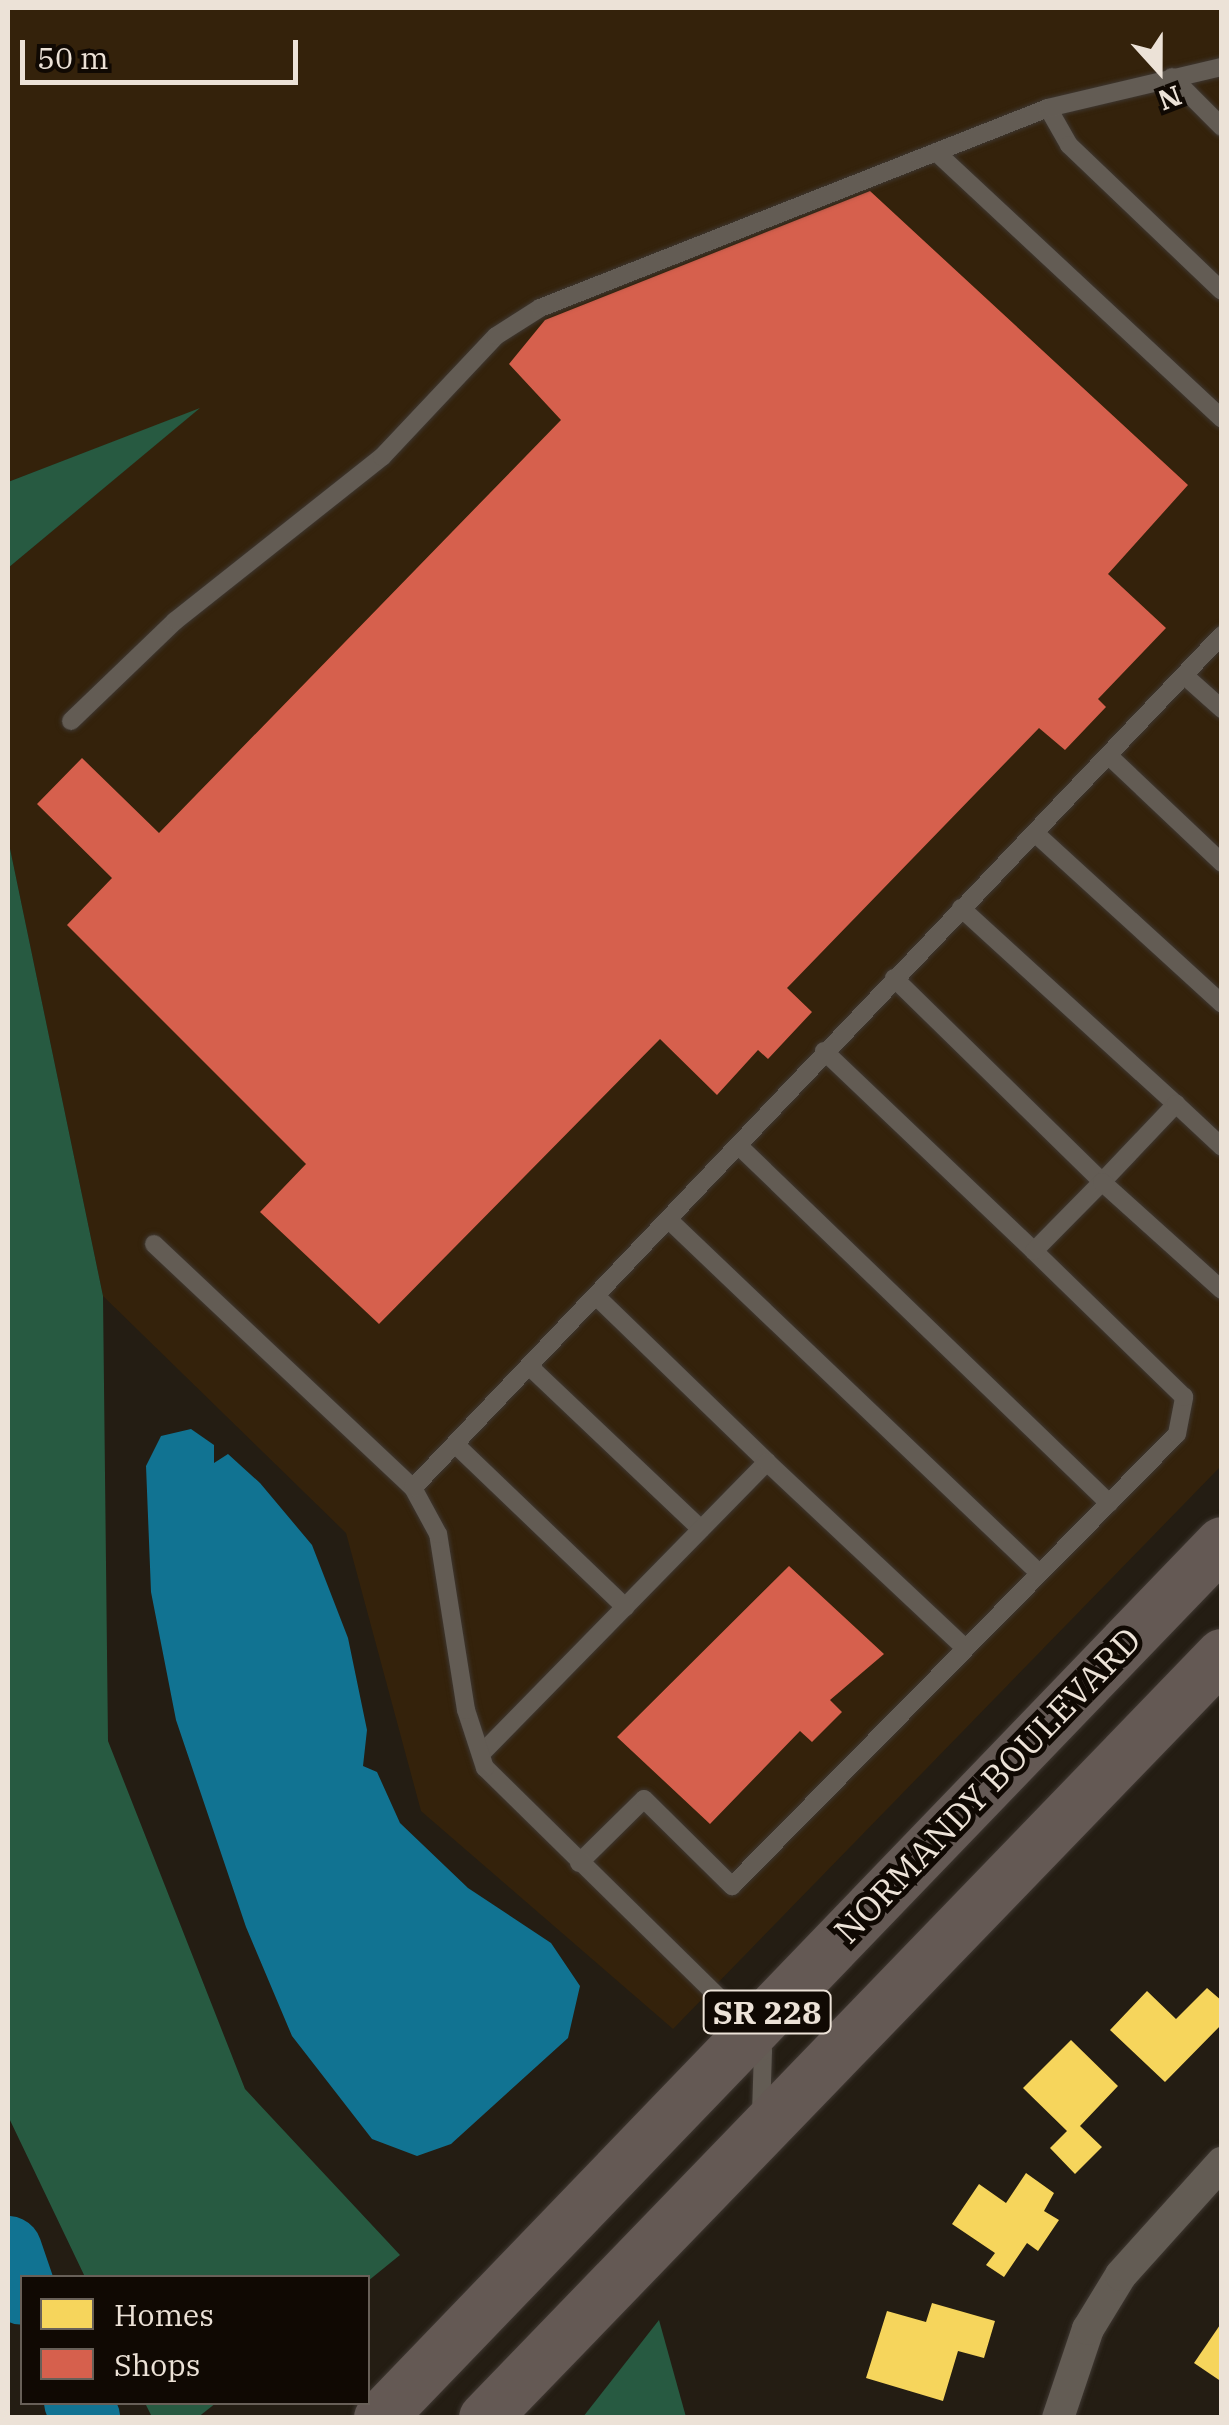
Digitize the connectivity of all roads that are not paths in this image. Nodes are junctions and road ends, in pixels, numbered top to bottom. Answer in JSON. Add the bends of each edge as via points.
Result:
{"nodes":[{"id":1,"x":1222,"y":67,"type":"edge"},
{"id":2,"x":1172,"y":77,"type":"junction"},
{"id":3,"x":1048,"y":108,"type":"junction"},
{"id":4,"x":1222,"y":127,"type":"edge"},
{"id":5,"x":936,"y":152,"type":"junction"},
{"id":6,"x":1222,"y":292,"type":"edge"},
{"id":7,"x":1222,"y":419,"type":"edge"},
{"id":8,"x":1222,"y":635,"type":"edge"},
{"id":9,"x":1185,"y":676,"type":"junction"},
{"id":10,"x":1222,"y":708,"type":"edge"},
{"id":11,"x":71,"y":721,"type":"dead end"},
{"id":12,"x":1109,"y":756,"type":"junction"},
{"id":13,"x":1034,"y":833,"type":"junction"},
{"id":14,"x":1222,"y":863,"type":"edge"},
{"id":15,"x":961,"y":908,"type":"junction"},
{"id":16,"x":894,"y":978,"type":"junction"},
{"id":17,"x":1222,"y":1004,"type":"edge"},
{"id":18,"x":824,"y":1051,"type":"junction"},
{"id":19,"x":1176,"y":1104,"type":"junction"},
{"id":20,"x":740,"y":1147,"type":"junction"},
{"id":21,"x":1222,"y":1147,"type":"edge"},
{"id":22,"x":1102,"y":1182,"type":"junction"},
{"id":23,"x":670,"y":1220,"type":"junction"},
{"id":24,"x":154,"y":1244,"type":"dead end"},
{"id":25,"x":1034,"y":1251,"type":"junction"},
{"id":26,"x":1222,"y":1290,"type":"edge"},
{"id":27,"x":596,"y":1296,"type":"junction"},
{"id":28,"x":529,"y":1366,"type":"junction"},
{"id":29,"x":455,"y":1444,"type":"junction"},
{"id":30,"x":767,"y":1462,"type":"junction"},
{"id":31,"x":412,"y":1488,"type":"junction"},
{"id":32,"x":1109,"y":1503,"type":"junction"},
{"id":33,"x":701,"y":1529,"type":"junction"},
{"id":34,"x":1222,"y":1543,"type":"edge"},
{"id":35,"x":1039,"y":1573,"type":"junction"},
{"id":36,"x":625,"y":1606,"type":"junction"},
{"id":37,"x":965,"y":1648,"type":"junction"},
{"id":38,"x":1222,"y":1655,"type":"edge"},
{"id":39,"x":481,"y":1754,"type":"junction"},
{"id":40,"x":579,"y":1863,"type":"junction"},
{"id":41,"x":751,"y":2029,"type":"junction"},
{"id":42,"x":754,"y":2138,"type":"junction"},
{"id":43,"x":1222,"y":2162,"type":"edge"},
{"id":44,"x":380,"y":2418,"type":"edge"},
{"id":45,"x":486,"y":2418,"type":"edge"},
{"id":46,"x":1058,"y":2418,"type":"edge"}],
"edges":[{"from":1,"to":2,"type":"lane"},
{"from":2,"to":3,"type":"lane"},
{"from":2,"to":4,"type":"lane"},
{"from":3,"to":5,"type":"lane"},
{"from":3,"to":6,"type":"lane","via":[[1069,146]]},
{"from":5,"to":7,"type":"lane"},
{"from":5,"to":11,"type":"lane","via":[[812,196],[526,317],[496,336],[382,458],[175,621]]},
{"from":8,"to":9,"type":"lane"},
{"from":9,"to":10,"type":"lane"},
{"from":9,"to":12,"type":"lane"},
{"from":12,"to":13,"type":"lane"},
{"from":12,"to":14,"type":"lane"},
{"from":13,"to":15,"type":"lane"},
{"from":13,"to":17,"type":"lane"},
{"from":15,"to":16,"type":"lane"},
{"from":15,"to":19,"type":"lane"},
{"from":16,"to":18,"type":"lane"},
{"from":16,"to":22,"type":"lane"},
{"from":18,"to":20,"type":"lane"},
{"from":18,"to":25,"type":"lane"},
{"from":19,"to":21,"type":"lane"},
{"from":19,"to":22,"type":"lane"},
{"from":20,"to":23,"type":"lane"},
{"from":20,"to":32,"type":"lane"},
{"from":22,"to":25,"type":"lane"},
{"from":22,"to":26,"type":"lane"},
{"from":23,"to":27,"type":"lane"},
{"from":23,"to":35,"type":"lane"},
{"from":24,"to":31,"type":"lane"},
{"from":25,"to":32,"type":"lane","via":[[1184,1396],[1177,1434]]},
{"from":27,"to":28,"type":"lane"},
{"from":27,"to":30,"type":"lane"},
{"from":28,"to":29,"type":"lane"},
{"from":28,"to":33,"type":"lane"},
{"from":29,"to":31,"type":"lane"},
{"from":29,"to":36,"type":"lane"},
{"from":30,"to":33,"type":"lane"},
{"from":30,"to":37,"type":"lane"},
{"from":31,"to":39,"type":"lane","via":[[438,1534],[466,1710]]},
{"from":32,"to":35,"type":"lane"},
{"from":33,"to":36,"type":"lane"},
{"from":34,"to":41,"type":"main road","name":"NORMANDY BOULEVARD","number":"SR 228"},
{"from":35,"to":37,"type":"lane"},
{"from":36,"to":39,"type":"lane"},
{"from":37,"to":40,"type":"lane","via":[[732,1886],[644,1799]]},
{"from":38,"to":42,"type":"main road","number":"SR 228"},
{"from":39,"to":40,"type":"lane","via":[[486,1768]]},
{"from":40,"to":41,"type":"lane"},
{"from":41,"to":42,"type":"lane","via":[[764,2051],[767,2081]]},
{"from":41,"to":44,"type":"main road","name":"NORMANDY BOULEVARD","number":"SR 228"},
{"from":42,"to":45,"type":"main road","number":"SR 228"},
{"from":43,"to":46,"type":"street","via":[[1121,2275],[1068,2380]]}]}
